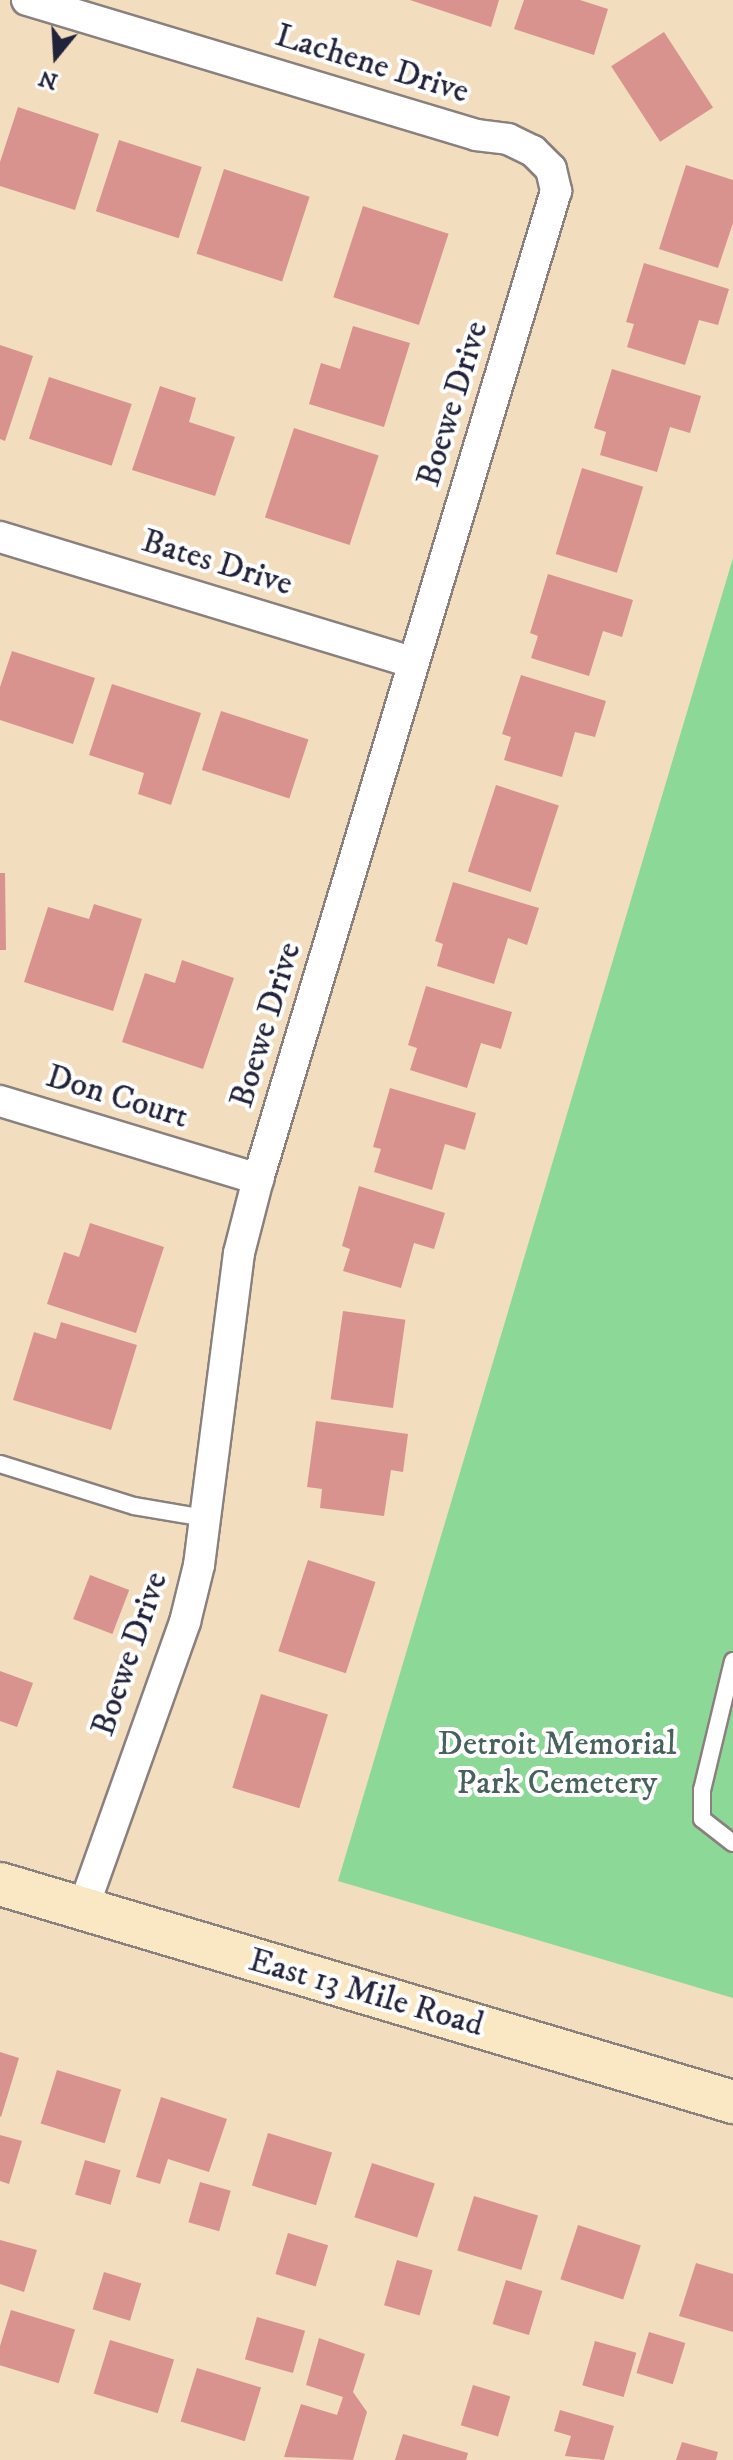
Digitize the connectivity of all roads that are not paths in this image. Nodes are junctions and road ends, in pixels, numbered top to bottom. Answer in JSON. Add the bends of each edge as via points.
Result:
{"nodes":[{"id":1,"x":27,"y":0,"type":"edge"},
{"id":2,"x":551,"y":169,"type":"joint"},
{"id":3,"x":0,"y":537,"type":"edge"},
{"id":4,"x":412,"y":662,"type":"junction"},
{"id":5,"x":0,"y":1101,"type":"edge"},
{"id":6,"x":258,"y":1179,"type":"junction"},
{"id":7,"x":0,"y":1464,"type":"edge"},
{"id":8,"x":204,"y":1518,"type":"junction"},
{"id":9,"x":733,"y":1661,"type":"edge"},
{"id":10,"x":733,"y":1843,"type":"edge"},
{"id":11,"x":0,"y":1884,"type":"edge"},
{"id":12,"x":83,"y":1909,"type":"junction"},
{"id":13,"x":733,"y":2102,"type":"edge"}],
"edges":[{"from":1,"to":2,"type":"street","name":"Lachene Drive","via":[[476,135],[508,139],[533,151]]},
{"from":2,"to":4,"type":"street","name":"Boewe Drive","via":[[556,191],[549,224]]},
{"from":3,"to":4,"type":"street","name":"Bates Drive"},
{"from":4,"to":6,"type":"street","name":"Boewe Drive"},
{"from":5,"to":6,"type":"street","name":"Don Court"},
{"from":6,"to":8,"type":"street","name":"Boewe Drive","via":[[239,1253]]},
{"from":7,"to":8,"type":"lane","via":[[134,1506]]},
{"from":8,"to":12,"type":"street","name":"Boewe Drive","via":[[185,1622]]},
{"from":9,"to":10,"type":"lane","via":[[702,1790],[702,1819]]},
{"from":11,"to":12,"type":"main road","name":"East 13 Mile Road"},
{"from":12,"to":13,"type":"main road","name":"East 13 Mile Road"}]}
